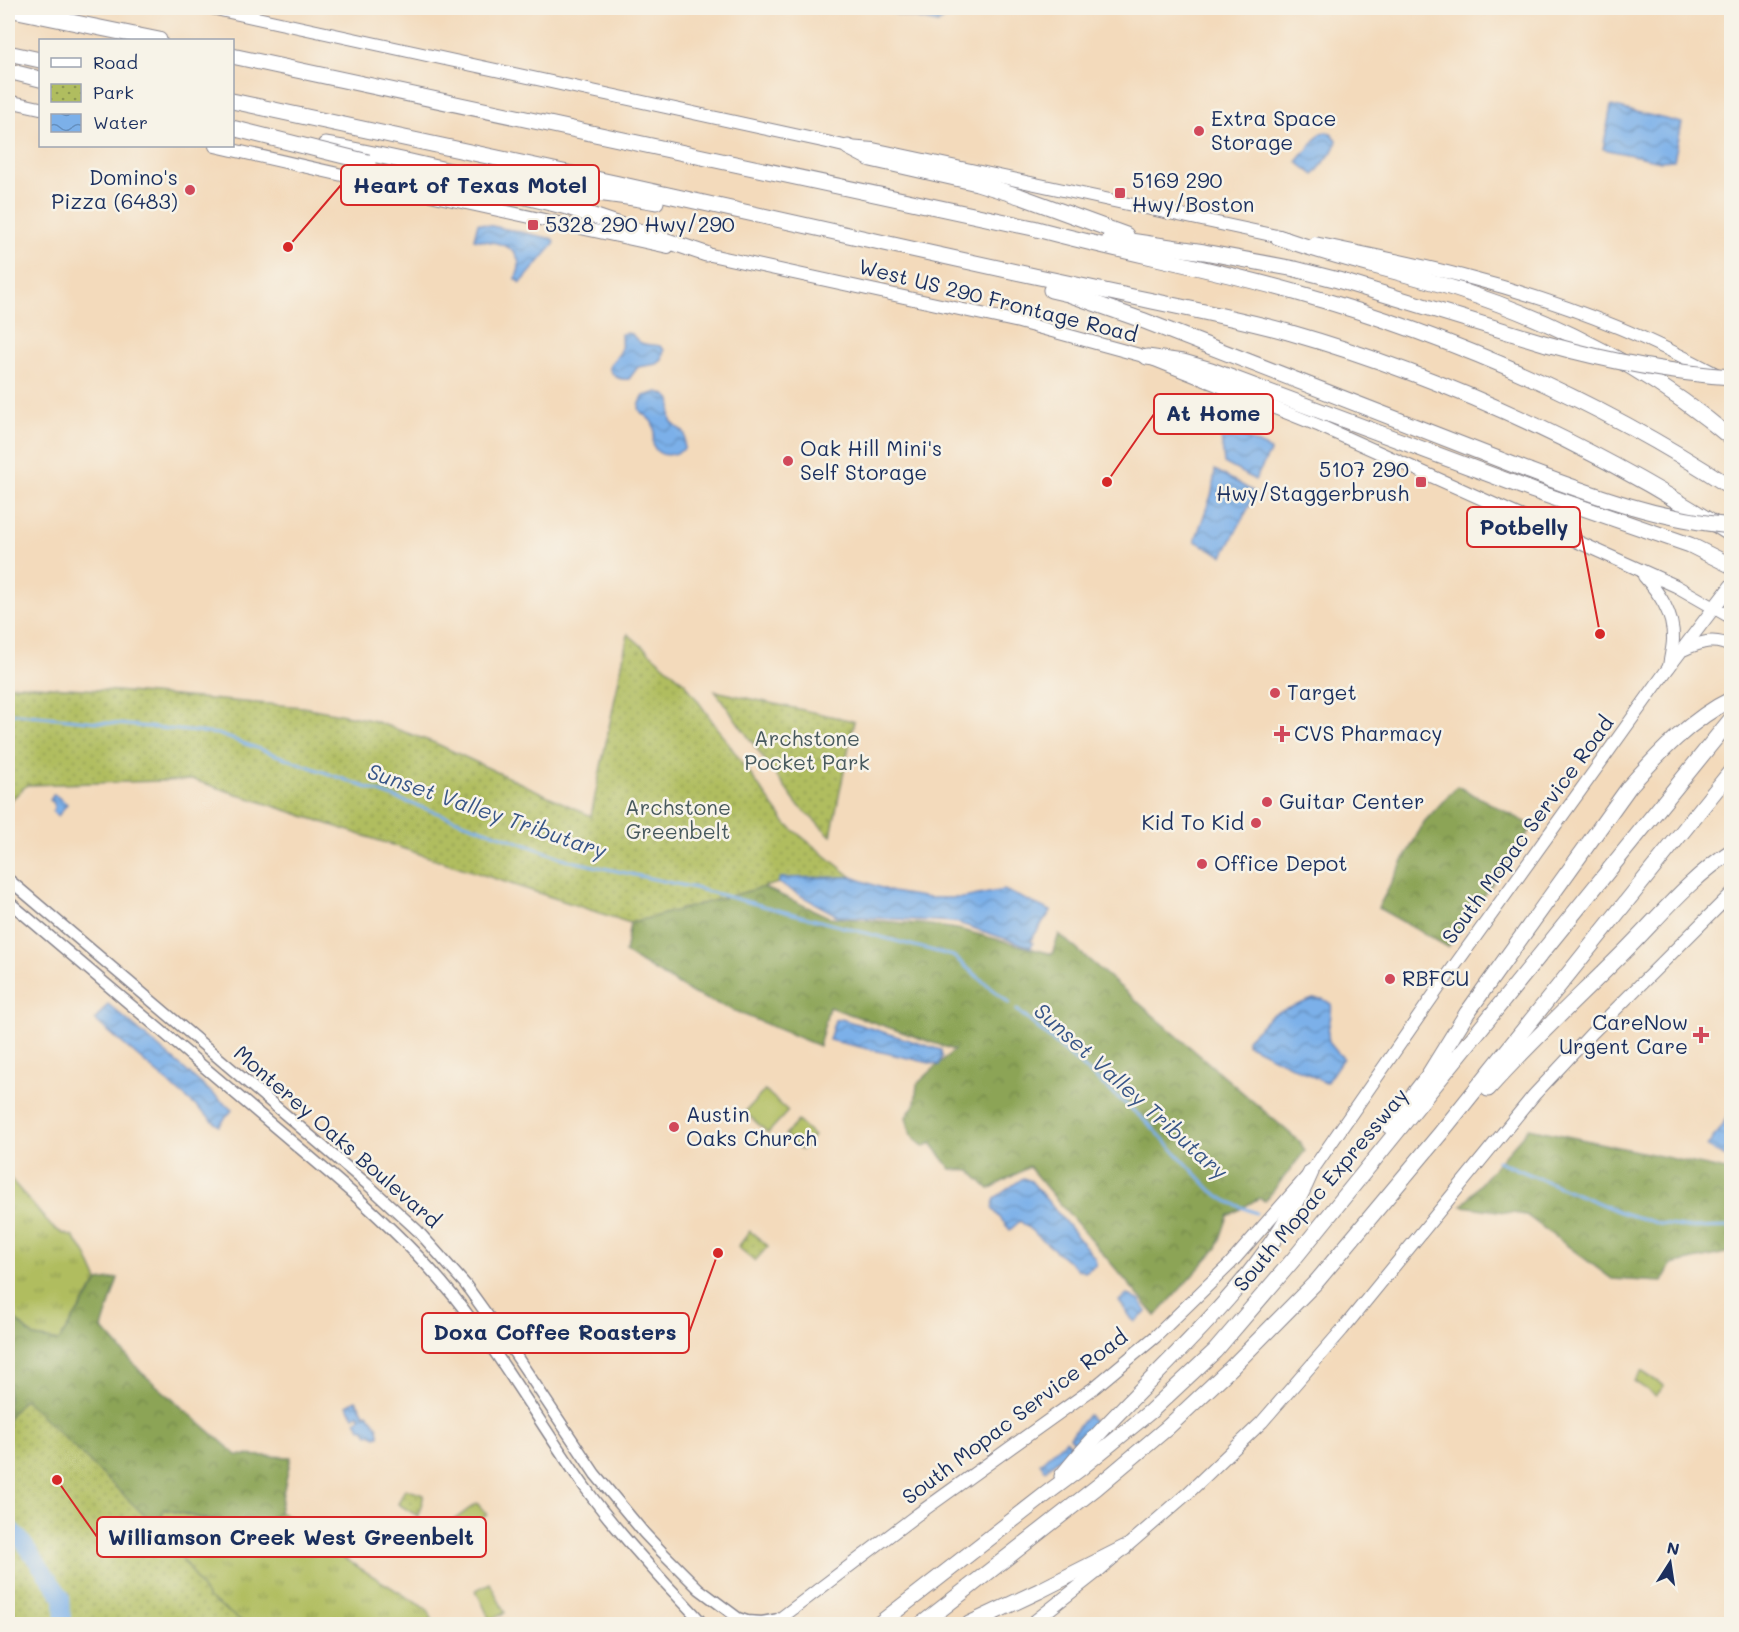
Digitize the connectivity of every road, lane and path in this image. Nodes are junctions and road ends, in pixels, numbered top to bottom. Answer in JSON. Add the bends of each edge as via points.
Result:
{"nodes":[{"id":1,"x":211,"y":8,"type":"edge"},
{"id":2,"x":12,"y":10,"type":"edge"},
{"id":3,"x":154,"y":39,"type":"edge"},
{"id":4,"x":11,"y":54,"type":"edge"},
{"id":5,"x":234,"y":56,"type":"edge"},
{"id":6,"x":39,"y":60,"type":"edge"},
{"id":7,"x":9,"y":71,"type":"edge"},
{"id":8,"x":39,"y":79,"type":"edge"},
{"id":9,"x":9,"y":101,"type":"edge"},
{"id":10,"x":234,"y":101,"type":"edge"},
{"id":11,"x":39,"y":108,"type":"edge"},
{"id":12,"x":234,"y":128,"type":"edge"},
{"id":13,"x":234,"y":136,"type":"edge"},
{"id":14,"x":219,"y":147,"type":"edge"},
{"id":15,"x":848,"y":147,"type":"junction"},
{"id":16,"x":1033,"y":228,"type":"junction"},
{"id":17,"x":1278,"y":237,"type":"junction"},
{"id":18,"x":1163,"y":246,"type":"junction"},
{"id":19,"x":706,"y":254,"type":"junction"},
{"id":20,"x":1050,"y":280,"type":"junction"},
{"id":21,"x":1068,"y":294,"type":"junction"},
{"id":22,"x":1147,"y":357,"type":"junction"},
{"id":23,"x":1731,"y":378,"type":"edge"},
{"id":24,"x":1731,"y":383,"type":"edge"},
{"id":25,"x":1731,"y":439,"type":"edge"},
{"id":26,"x":1731,"y":488,"type":"edge"},
{"id":27,"x":1731,"y":526,"type":"edge"},
{"id":28,"x":1731,"y":535,"type":"edge"},
{"id":29,"x":1731,"y":566,"type":"edge"},
{"id":30,"x":1641,"y":572,"type":"junction"},
{"id":31,"x":1728,"y":589,"type":"edge"},
{"id":32,"x":1715,"y":608,"type":"junction"},
{"id":33,"x":1731,"y":618,"type":"edge"},
{"id":34,"x":1731,"y":647,"type":"edge"},
{"id":35,"x":1683,"y":650,"type":"junction"},
{"id":36,"x":1669,"y":667,"type":"junction"},
{"id":37,"x":1731,"y":699,"type":"edge"},
{"id":38,"x":1731,"y":718,"type":"edge"},
{"id":39,"x":1731,"y":770,"type":"edge"},
{"id":40,"x":1731,"y":851,"type":"edge"},
{"id":41,"x":8,"y":879,"type":"edge"},
{"id":42,"x":1731,"y":892,"type":"edge"},
{"id":43,"x":8,"y":901,"type":"edge"},
{"id":44,"x":1440,"y":1134,"type":"junction"},
{"id":45,"x":1311,"y":1172,"type":"junction"},
{"id":46,"x":1357,"y":1181,"type":"junction"},
{"id":47,"x":1050,"y":1491,"type":"junction"},
{"id":48,"x":1124,"y":1548,"type":"junction"},
{"id":49,"x":776,"y":1622,"type":"edge"},
{"id":50,"x":703,"y":1624,"type":"edge"},
{"id":51,"x":879,"y":1624,"type":"edge"},
{"id":52,"x":922,"y":1624,"type":"edge"},
{"id":53,"x":969,"y":1624,"type":"edge"},
{"id":54,"x":1031,"y":1624,"type":"edge"}],
"edges":[{"from":1,"to":15,"type":"main road"},
{"from":2,"to":3,"type":"highway"},
{"from":4,"to":6,"type":"highway"},
{"from":5,"to":16,"type":"highway"},
{"from":7,"to":8,"type":"highway"},
{"from":9,"to":11,"type":"main road"},
{"from":10,"to":20,"type":"highway"},
{"from":12,"to":19,"type":"highway","bridge":true,"via":[[567,207]]},
{"from":13,"to":21,"type":"highway","via":[[306,142],[503,182],[639,199]]},
{"from":14,"to":19,"type":"main road","name":"West US 290 Frontage Road"},
{"from":15,"to":17,"type":"main road","via":[[873,149]]},
{"from":15,"to":18,"type":"highway","via":[[871,159],[985,185]]},
{"from":16,"to":18,"type":"highway"},
{"from":16,"to":26,"type":"highway","via":[[1298,293],[1435,337],[1573,397]]},
{"from":17,"to":24,"type":"main road","via":[[1450,273],[1530,295],[1622,329]]},
{"from":17,"to":25,"type":"highway","via":[[1460,290],[1558,328],[1655,381]]},
{"from":18,"to":23,"type":"highway","bridge":true,"via":[[1338,280],[1605,360]]},
{"from":19,"to":22,"type":"main road","name":"West US 290 Frontage Road","via":[[1019,322]]},
{"from":20,"to":21,"type":"highway"},
{"from":20,"to":28,"type":"highway","via":[[1276,329],[1422,376],[1621,468]]},
{"from":21,"to":27,"type":"highway","bridge":true,"via":[[1529,471],[1638,509]]},
{"from":22,"to":29,"type":"highway","via":[[1211,370],[1690,545]]},
{"from":22,"to":30,"type":"main road","name":"West US 290 Frontage Road","via":[[1320,426]]},
{"from":30,"to":32,"type":"main road","name":"West US 290 Frontage Road"},
{"from":30,"to":36,"type":"main road","via":[[1657,591],[1670,618],[1673,638]]},
{"from":31,"to":32,"type":"main road","name":"South Mopac Service Road"},
{"from":32,"to":33,"type":"main road","name":"West US 290 Frontage Road"},
{"from":32,"to":35,"type":"main road","name":"South Mopac Service Road"},
{"from":34,"to":35,"type":"main road","via":[[1716,640]]},
{"from":35,"to":36,"type":"main road","name":"South Mopac Service Road"},
{"from":36,"to":45,"type":"main road","name":"South Mopac Service Road"},
{"from":37,"to":46,"type":"highway","via":[[1657,755],[1629,787],[1467,1013],[1428,1076],[1388,1127]]},
{"from":38,"to":46,"type":"highway","name":"South Mopac Expressway"},
{"from":39,"to":44,"type":"highway"},
{"from":40,"to":44,"type":"highway","via":[[1695,879],[1467,1113]]},
{"from":41,"to":49,"type":"street","name":"Monterey Oaks Boulevard","via":[[368,1184],[418,1231],[485,1310],[595,1474],[644,1533],[699,1589],[738,1618]]},
{"from":42,"to":48,"type":"main road","via":[[1534,1095],[1262,1422]]},
{"from":43,"to":50,"type":"street","name":"Monterey Oaks Boulevard","via":[[372,1210],[414,1251],[470,1318],[606,1515]]},
{"from":44,"to":52,"type":"highway","via":[[1317,1281],[1232,1367],[1097,1487]]},
{"from":45,"to":47,"type":"highway","via":[[1300,1198],[1250,1274],[1084,1448]]},
{"from":45,"to":49,"type":"main road","name":"South Mopac Service Road","via":[[1230,1264],[1155,1337],[1055,1417],[926,1508]]},
{"from":46,"to":47,"type":"highway","name":"South Mopac Expressway","via":[[1215,1351],[1151,1411]]},
{"from":47,"to":51,"type":"highway","name":"South Mopac Expressway"},
{"from":48,"to":53,"type":"highway"},
{"from":48,"to":54,"type":"main road"}]}
